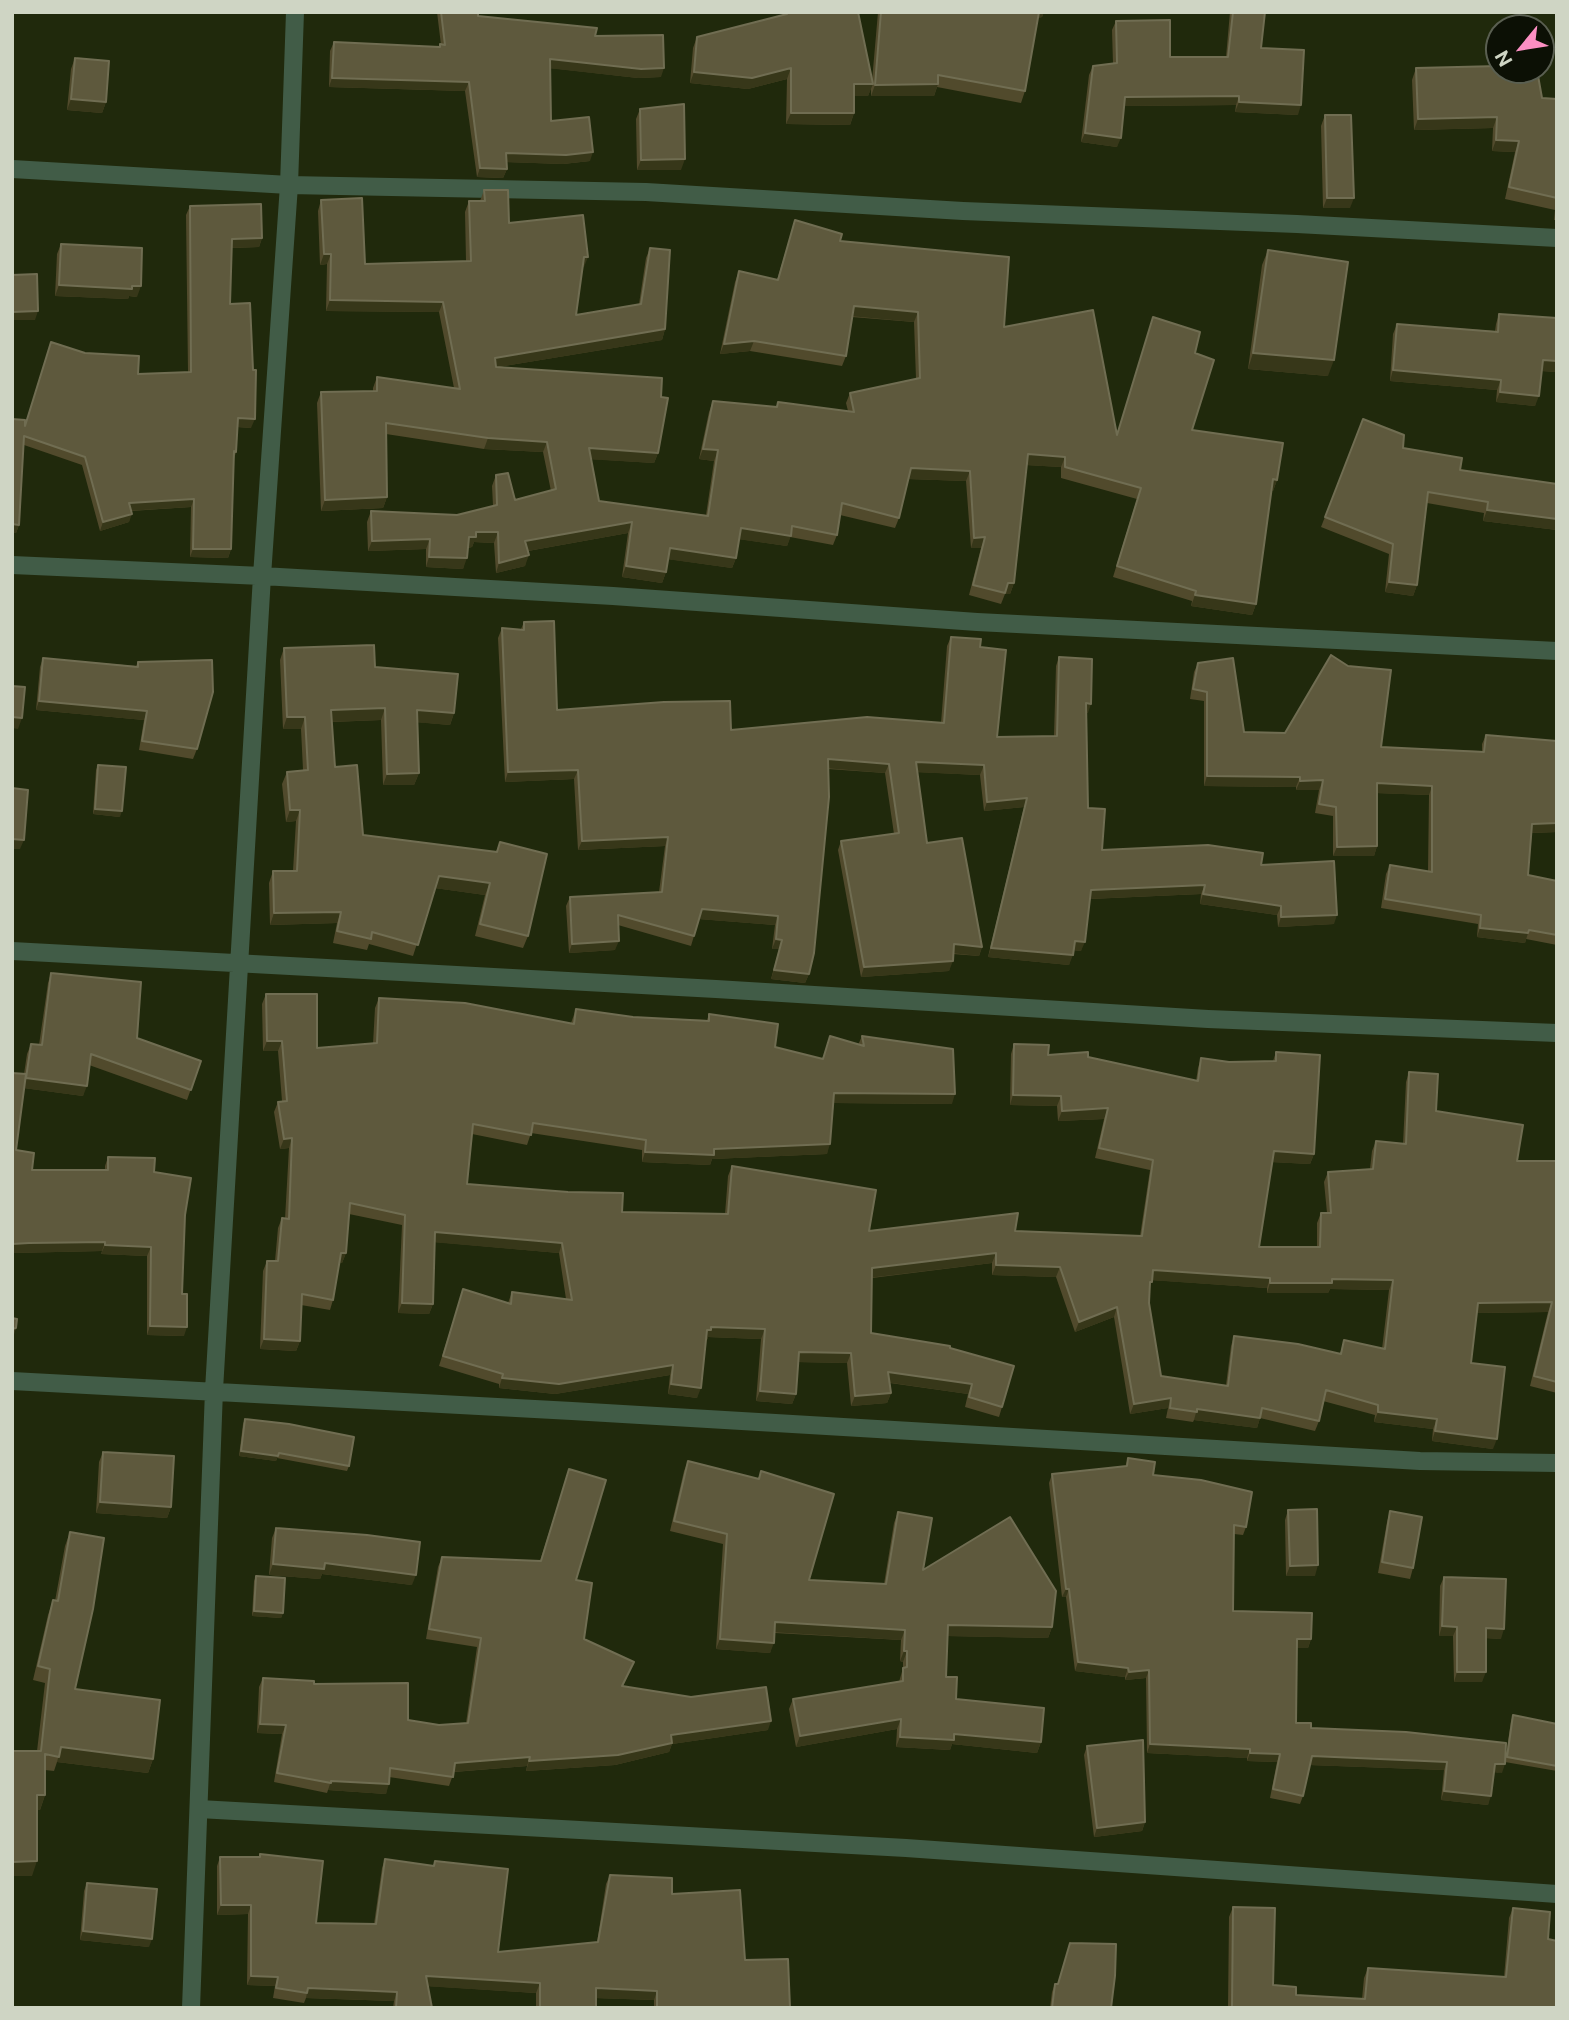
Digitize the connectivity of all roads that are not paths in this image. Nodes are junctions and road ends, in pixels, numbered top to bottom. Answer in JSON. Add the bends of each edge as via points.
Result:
{"nodes":[{"id":1,"x":295,"y":12,"type":"edge"},
{"id":2,"x":12,"y":169,"type":"edge"},
{"id":3,"x":289,"y":185,"type":"junction"},
{"id":4,"x":1557,"y":238,"type":"edge"},
{"id":5,"x":12,"y":565,"type":"edge"},
{"id":6,"x":262,"y":576,"type":"junction"},
{"id":7,"x":1557,"y":651,"type":"edge"},
{"id":8,"x":12,"y":951,"type":"edge"},
{"id":9,"x":241,"y":962,"type":"junction"},
{"id":10,"x":1557,"y":1033,"type":"edge"},
{"id":11,"x":12,"y":1381,"type":"edge"},
{"id":12,"x":214,"y":1390,"type":"junction"},
{"id":13,"x":1557,"y":1464,"type":"edge"},
{"id":14,"x":199,"y":1809,"type":"junction"},
{"id":15,"x":1557,"y":1894,"type":"edge"},
{"id":16,"x":191,"y":2008,"type":"edge"}],
"edges":[{"from":1,"to":3,"type":"street"},
{"from":2,"to":3,"type":"street"},
{"from":3,"to":4,"type":"street","via":[[646,192]]},
{"from":3,"to":6,"type":"street"},
{"from":5,"to":6,"type":"street"},
{"from":6,"to":7,"type":"street","via":[[976,622]]},
{"from":6,"to":9,"type":"street"},
{"from":8,"to":9,"type":"street"},
{"from":9,"to":10,"type":"street","via":[[1208,1019]]},
{"from":9,"to":12,"type":"street"},
{"from":11,"to":12,"type":"street"},
{"from":12,"to":13,"type":"street","via":[[1420,1461]]},
{"from":12,"to":14,"type":"street"},
{"from":14,"to":15,"type":"street","via":[[906,1848]]},
{"from":14,"to":16,"type":"street"}]}
